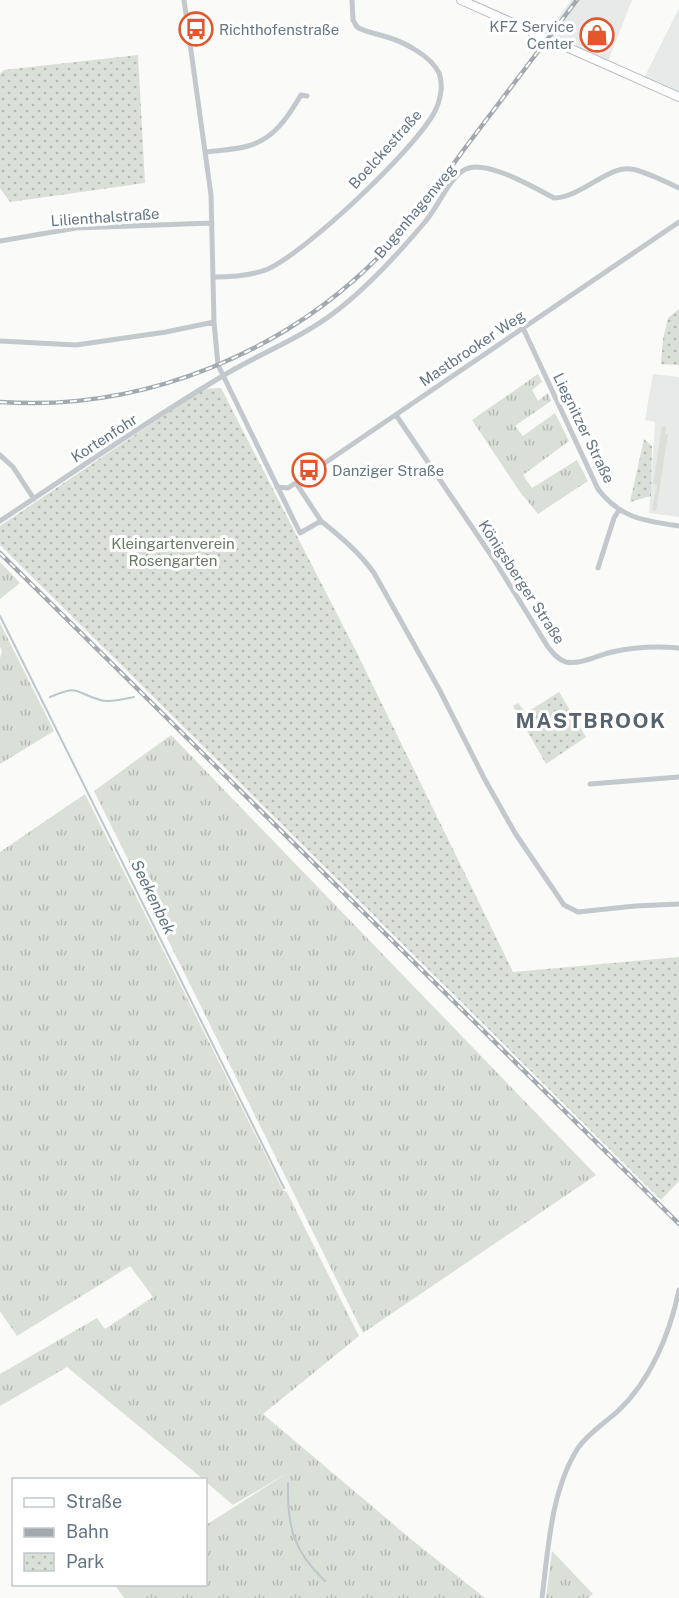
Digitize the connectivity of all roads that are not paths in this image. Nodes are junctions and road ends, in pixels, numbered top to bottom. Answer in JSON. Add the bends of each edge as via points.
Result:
{"nodes":[{"id":1,"x":184,"y":0,"type":"edge"},
{"id":2,"x":352,"y":0,"type":"edge"},
{"id":3,"x":465,"y":0,"type":"edge"},
{"id":4,"x":307,"y":96,"type":"dead end"},
{"id":5,"x":679,"y":97,"type":"edge"},
{"id":6,"x":206,"y":152,"type":"junction"},
{"id":7,"x":679,"y":188,"type":"edge"},
{"id":8,"x":679,"y":222,"type":"edge"},
{"id":9,"x":212,"y":223,"type":"junction"},
{"id":10,"x":0,"y":241,"type":"edge"},
{"id":11,"x":214,"y":277,"type":"junction"},
{"id":12,"x":214,"y":322,"type":"junction"},
{"id":13,"x":523,"y":328,"type":"junction"},
{"id":14,"x":0,"y":341,"type":"edge"},
{"id":15,"x":222,"y":376,"type":"junction"},
{"id":16,"x":396,"y":415,"type":"junction"},
{"id":17,"x":0,"y":455,"type":"edge"},
{"id":18,"x":296,"y":483,"type":"junction"},
{"id":19,"x":277,"y":487,"type":"junction"},
{"id":20,"x":34,"y":499,"type":"junction"},
{"id":21,"x":619,"y":510,"type":"junction"},
{"id":22,"x":0,"y":521,"type":"edge"},
{"id":23,"x":321,"y":521,"type":"junction"},
{"id":24,"x":679,"y":526,"type":"edge"},
{"id":25,"x":598,"y":568,"type":"dead end"},
{"id":26,"x":679,"y":648,"type":"edge"},
{"id":27,"x":679,"y":777,"type":"edge"},
{"id":28,"x":590,"y":784,"type":"dead end"},
{"id":29,"x":679,"y":904,"type":"edge"},
{"id":30,"x":679,"y":1290,"type":"edge"},
{"id":31,"x":671,"y":1322,"type":"junction"},
{"id":32,"x":679,"y":1325,"type":"edge"},
{"id":33,"x":542,"y":1598,"type":"edge"}],
"edges":[{"from":1,"to":6,"type":"street"},
{"from":2,"to":11,"type":"street","name":"Boelckestraße","via":[[357,27],[410,47],[439,73],[441,92],[434,113],[396,160],[304,245],[268,269],[248,275]]},
{"from":3,"to":5,"type":"main road"},
{"from":4,"to":6,"type":"street","via":[[302,95],[281,125],[262,141]]},
{"from":6,"to":9,"type":"street"},
{"from":7,"to":15,"type":"street","name":"Bugenhagenweg","via":[[631,169],[619,169],[574,194],[554,198],[488,168],[465,169],[427,220],[335,312],[285,344]]},
{"from":8,"to":13,"type":"street","name":"Mastbrooker Weg"},
{"from":9,"to":10,"type":"street","name":"Lilienthalstraße","via":[[76,228]]},
{"from":9,"to":11,"type":"street"},
{"from":11,"to":12,"type":"street"},
{"from":12,"to":14,"type":"street","via":[[76,345]]},
{"from":12,"to":15,"type":"street"},
{"from":13,"to":16,"type":"street","name":"Mastbrooker Weg"},
{"from":13,"to":21,"type":"street","name":"Liegnitzer Straße","via":[[598,489]]},
{"from":15,"to":19,"type":"street"},
{"from":15,"to":20,"type":"street","name":"Kortenfohr"},
{"from":16,"to":18,"type":"street","name":"Mastbrooker Weg"},
{"from":16,"to":26,"type":"street","name":"Königsberger Straße","via":[[557,658],[581,661],[630,648]]},
{"from":17,"to":20,"type":"street"},
{"from":18,"to":19,"type":"street","name":"Mastbrooker Weg","via":[[288,488]]},
{"from":18,"to":23,"type":"street"},
{"from":19,"to":23,"type":"street","via":[[300,533]]},
{"from":20,"to":22,"type":"street","name":"Kortenfohr"},
{"from":21,"to":24,"type":"street","name":"Liegnitzer Straße","via":[[641,519]]},
{"from":21,"to":25,"type":"street"},
{"from":23,"to":29,"type":"street","via":[[374,573],[515,833],[564,905],[578,912]]},
{"from":27,"to":28,"type":"street"},
{"from":30,"to":31,"type":"street"},
{"from":31,"to":32,"type":"street"},
{"from":31,"to":33,"type":"street","via":[[648,1374],[620,1410],[580,1446],[568,1466],[550,1533]]}]}
